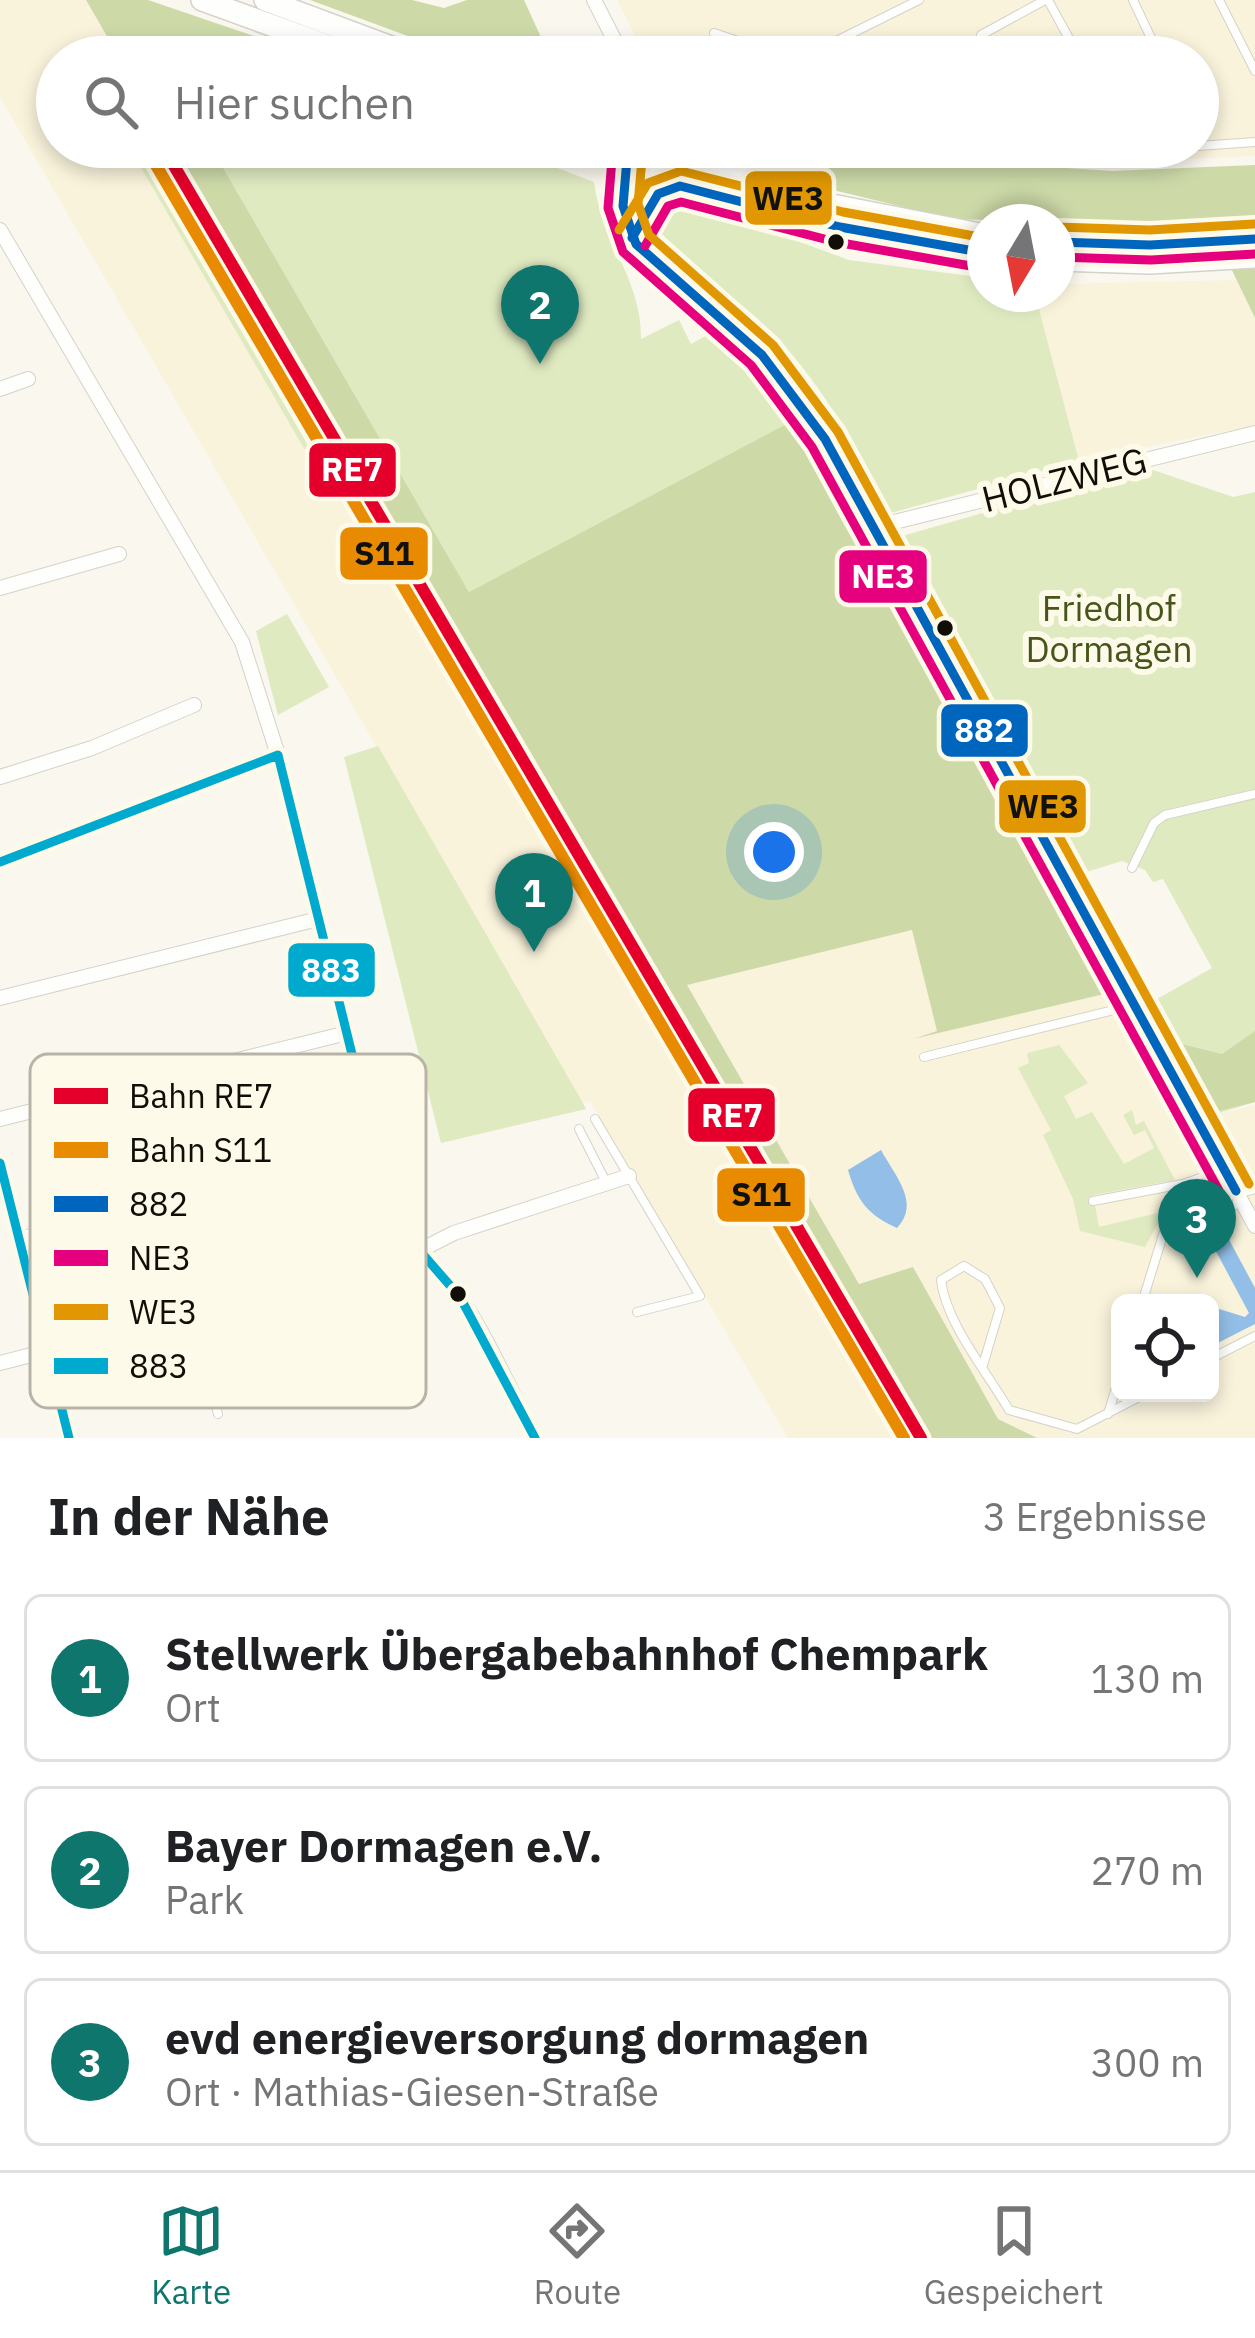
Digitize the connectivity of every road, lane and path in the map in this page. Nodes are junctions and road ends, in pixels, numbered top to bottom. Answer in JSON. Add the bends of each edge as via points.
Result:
{"nodes":[{"id":1,"x":202,"y":0,"type":"edge"},
{"id":2,"x":266,"y":0,"type":"edge"},
{"id":3,"x":594,"y":0,"type":"edge"},
{"id":4,"x":919,"y":0,"type":"edge"},
{"id":5,"x":1047,"y":0,"type":"edge"},
{"id":6,"x":1133,"y":0,"type":"edge"},
{"id":7,"x":1219,"y":0,"type":"edge"},
{"id":8,"x":714,"y":33,"type":"dead end"},
{"id":9,"x":301,"y":36,"type":"edge"},
{"id":10,"x":362,"y":36,"type":"edge"},
{"id":11,"x":612,"y":36,"type":"edge"},
{"id":12,"x":723,"y":36,"type":"edge"},
{"id":13,"x":846,"y":36,"type":"edge"},
{"id":14,"x":981,"y":36,"type":"edge"},
{"id":15,"x":1067,"y":36,"type":"edge"},
{"id":16,"x":1150,"y":36,"type":"edge"},
{"id":17,"x":1255,"y":71,"type":"edge"},
{"id":18,"x":1255,"y":142,"type":"edge"},
{"id":19,"x":1219,"y":144,"type":"edge"},
{"id":20,"x":627,"y":168,"type":"edge"},
{"id":21,"x":661,"y":168,"type":"edge"},
{"id":22,"x":723,"y":168,"type":"edge"},
{"id":23,"x":704,"y":188,"type":"junction"},
{"id":24,"x":0,"y":230,"type":"edge"},
{"id":25,"x":967,"y":231,"type":"edge"},
{"id":26,"x":632,"y":238,"type":"junction"},
{"id":27,"x":1255,"y":239,"type":"edge"},
{"id":28,"x":1075,"y":243,"type":"edge"},
{"id":29,"x":967,"y":250,"type":"edge"},
{"id":30,"x":1255,"y":257,"type":"edge"},
{"id":31,"x":1075,"y":261,"type":"edge"},
{"id":32,"x":28,"y":379,"type":"dead end"},
{"id":33,"x":0,"y":389,"type":"edge"},
{"id":34,"x":1255,"y":433,"type":"edge"},
{"id":35,"x":874,"y":527,"type":"junction"},
{"id":36,"x":119,"y":554,"type":"dead end"},
{"id":37,"x":0,"y":588,"type":"edge"},
{"id":38,"x":194,"y":705,"type":"dead end"},
{"id":39,"x":278,"y":754,"type":"junction"},
{"id":40,"x":0,"y":777,"type":"edge"},
{"id":41,"x":1255,"y":794,"type":"edge"},
{"id":42,"x":0,"y":862,"type":"edge"},
{"id":43,"x":1132,"y":868,"type":"dead end"},
{"id":44,"x":319,"y":919,"type":"junction"},
{"id":45,"x":0,"y":998,"type":"edge"},
{"id":46,"x":1135,"y":1005,"type":"junction"},
{"id":47,"x":347,"y":1033,"type":"junction"},
{"id":48,"x":262,"y":1054,"type":"edge"},
{"id":49,"x":352,"y":1054,"type":"edge"},
{"id":50,"x":924,"y":1057,"type":"dead end"},
{"id":51,"x":30,"y":1112,"type":"edge"},
{"id":52,"x":0,"y":1119,"type":"edge"},
{"id":53,"x":595,"y":1119,"type":"dead end"},
{"id":54,"x":579,"y":1129,"type":"dead end"},
{"id":55,"x":0,"y":1163,"type":"edge"},
{"id":56,"x":1224,"y":1169,"type":"junction"},
{"id":57,"x":629,"y":1176,"type":"junction"},
{"id":58,"x":607,"y":1183,"type":"junction"},
{"id":59,"x":1255,"y":1186,"type":"edge"},
{"id":60,"x":1239,"y":1196,"type":"junction"},
{"id":61,"x":1093,"y":1201,"type":"dead end"},
{"id":62,"x":1168,"y":1219,"type":"dead end"},
{"id":63,"x":1211,"y":1219,"type":"dead end"},
{"id":64,"x":1255,"y":1226,"type":"edge"},
{"id":65,"x":30,"y":1236,"type":"edge"},
{"id":66,"x":19,"y":1239,"type":"junction"},
{"id":67,"x":426,"y":1248,"type":"edge"},
{"id":68,"x":426,"y":1264,"type":"edge"},
{"id":69,"x":30,"y":1283,"type":"edge"},
{"id":70,"x":1145,"y":1294,"type":"edge"},
{"id":71,"x":637,"y":1312,"type":"dead end"},
{"id":72,"x":1255,"y":1336,"type":"edge"},
{"id":73,"x":30,"y":1355,"type":"edge"},
{"id":74,"x":1219,"y":1355,"type":"edge"},
{"id":75,"x":0,"y":1363,"type":"edge"},
{"id":76,"x":983,"y":1365,"type":"junction"},
{"id":77,"x":1112,"y":1402,"type":"edge"},
{"id":78,"x":1130,"y":1402,"type":"edge"},
{"id":79,"x":62,"y":1408,"type":"edge"},
{"id":80,"x":216,"y":1408,"type":"edge"},
{"id":81,"x":218,"y":1414,"type":"dead end"},
{"id":82,"x":1108,"y":1414,"type":"junction"},
{"id":83,"x":529,"y":1436,"type":"edge"},
{"id":84,"x":69,"y":1438,"type":"edge"}],
"edges":[{"from":1,"to":9,"type":"main road"},
{"from":2,"to":10,"type":"main road"},
{"from":3,"to":11,"type":"street"},
{"from":4,"to":13,"type":"lane"},
{"from":5,"to":14,"type":"lane"},
{"from":5,"to":15,"type":"lane"},
{"from":6,"to":16,"type":"lane"},
{"from":7,"to":17,"type":"lane"},
{"from":8,"to":12,"type":"lane"},
{"from":18,"to":19,"type":"lane"},
{"from":20,"to":26,"type":"street","via":[[623,206]]},
{"from":21,"to":23,"type":"main road"},
{"from":22,"to":25,"type":"main road","via":[[827,204]]},
{"from":23,"to":26,"type":"street","via":[[658,194]]},
{"from":23,"to":29,"type":"main road","via":[[840,227]]},
{"from":24,"to":39,"type":"street","via":[[225,607]]},
{"from":26,"to":35,"type":"street","via":[[785,381]]},
{"from":27,"to":28,"type":"main road"},
{"from":30,"to":31,"type":"main road"},
{"from":32,"to":33,"type":"street"},
{"from":34,"to":35,"type":"street","name":"HOLZWEG"},
{"from":35,"to":46,"type":"street"},
{"from":36,"to":37,"type":"street"},
{"from":38,"to":40,"type":"street"},
{"from":39,"to":42,"type":"street"},
{"from":39,"to":44,"type":"street"},
{"from":41,"to":43,"type":"lane","via":[[1165,815]]},
{"from":44,"to":45,"type":"street"},
{"from":44,"to":47,"type":"street"},
{"from":46,"to":50,"type":"lane"},
{"from":46,"to":56,"type":"street"},
{"from":47,"to":48,"type":"street"},
{"from":47,"to":49,"type":"street"},
{"from":51,"to":52,"type":"street"},
{"from":53,"to":57,"type":"lane"},
{"from":54,"to":58,"type":"lane"},
{"from":55,"to":66,"type":"street"},
{"from":56,"to":60,"type":"street"},
{"from":56,"to":61,"type":"lane"},
{"from":57,"to":58,"type":"street"},
{"from":57,"to":71,"type":"lane","via":[[700,1296]]},
{"from":58,"to":67,"type":"street"},
{"from":59,"to":60,"type":"street"},
{"from":60,"to":63,"type":"lane"},
{"from":60,"to":64,"type":"street"},
{"from":62,"to":70,"type":"lane"},
{"from":65,"to":66,"type":"street"},
{"from":66,"to":69,"type":"street"},
{"from":68,"to":83,"type":"street","via":[[457,1292],[499,1361]]},
{"from":72,"to":74,"type":"lane"},
{"from":73,"to":75,"type":"street"},
{"from":76,"to":76,"type":"lane","via":[[1000,1308],[985,1279],[964,1266],[941,1280],[942,1294]]},
{"from":76,"to":82,"type":"lane","via":[[1009,1409],[1076,1429]]},
{"from":77,"to":82,"type":"lane"},
{"from":78,"to":82,"type":"lane"},
{"from":79,"to":84,"type":"street"},
{"from":80,"to":81,"type":"lane"}]}
